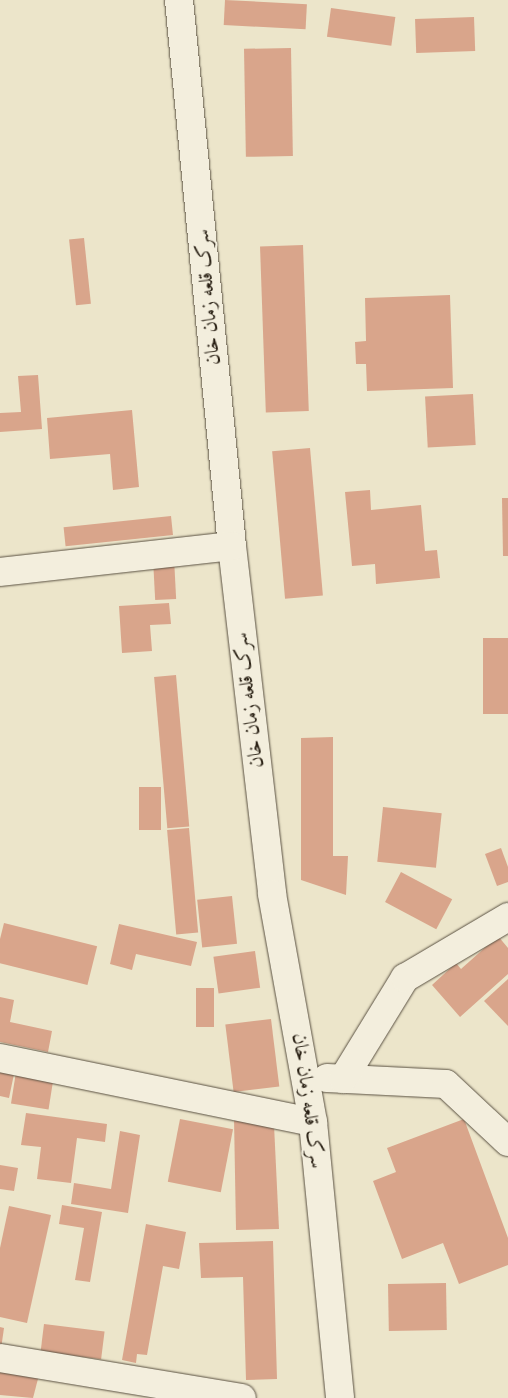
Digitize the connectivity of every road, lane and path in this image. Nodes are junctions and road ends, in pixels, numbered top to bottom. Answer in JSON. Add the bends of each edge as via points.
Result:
{"nodes":[{"id":1,"x":180,"y":0,"type":"edge"},
{"id":2,"x":232,"y":546,"type":"junction"},
{"id":3,"x":0,"y":572,"type":"edge"},
{"id":4,"x":508,"y":917,"type":"edge"},
{"id":5,"x":0,"y":1058,"type":"edge"},
{"id":6,"x":306,"y":1077,"type":"junction"},
{"id":7,"x":343,"y":1079,"type":"junction"},
{"id":8,"x":313,"y":1122,"type":"junction"},
{"id":9,"x":508,"y":1142,"type":"edge"},
{"id":10,"x":0,"y":1358,"type":"edge"},
{"id":11,"x":242,"y":1398,"type":"edge"},
{"id":12,"x":340,"y":1398,"type":"edge"}],
"edges":[{"from":1,"to":2,"type":"street","name":"سرک قلعه زمان خان"},
{"from":2,"to":3,"type":"street"},
{"from":2,"to":6,"type":"street","name":"سرک قلعه زمان خان","via":[[272,894]]},
{"from":4,"to":7,"type":"street","via":[[405,978]]},
{"from":5,"to":8,"type":"street"},
{"from":6,"to":7,"type":"street"},
{"from":6,"to":8,"type":"street","name":"سرک قلعه زمان خان"},
{"from":7,"to":9,"type":"street","via":[[446,1084]]},
{"from":8,"to":12,"type":"street","name":"سرک قلعه زمان خان"},
{"from":10,"to":11,"type":"street"}]}
